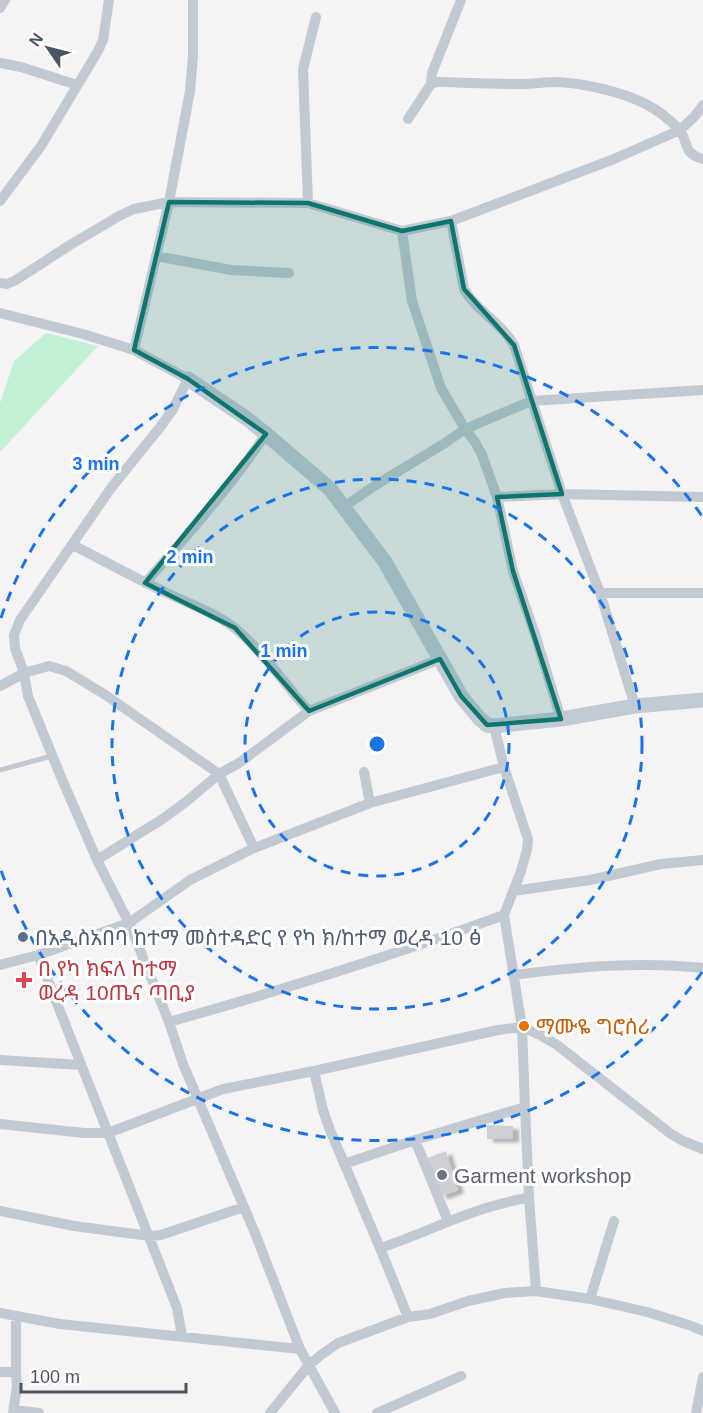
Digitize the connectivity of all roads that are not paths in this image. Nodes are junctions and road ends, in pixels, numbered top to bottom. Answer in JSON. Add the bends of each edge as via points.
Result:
{"nodes":[{"id":1,"x":5,"y":0,"type":"edge"},
{"id":2,"x":109,"y":0,"type":"edge"},
{"id":3,"x":193,"y":0,"type":"edge"},
{"id":4,"x":461,"y":0,"type":"edge"},
{"id":5,"x":0,"y":8,"type":"edge"},
{"id":6,"x":316,"y":17,"type":"dead end"},
{"id":7,"x":0,"y":63,"type":"edge"},
{"id":8,"x":431,"y":84,"type":"junction"},
{"id":9,"x":77,"y":85,"type":"junction"},
{"id":10,"x":703,"y":105,"type":"edge"},
{"id":11,"x":408,"y":119,"type":"dead end"},
{"id":12,"x":680,"y":130,"type":"junction"},
{"id":13,"x":703,"y":159,"type":"edge"},
{"id":14,"x":0,"y":201,"type":"edge"},
{"id":15,"x":169,"y":202,"type":"junction"},
{"id":16,"x":308,"y":203,"type":"junction"},
{"id":17,"x":452,"y":221,"type":"junction"},
{"id":18,"x":402,"y":231,"type":"junction"},
{"id":19,"x":156,"y":256,"type":"junction"},
{"id":20,"x":289,"y":273,"type":"dead end"},
{"id":21,"x":0,"y":283,"type":"edge"},
{"id":22,"x":0,"y":313,"type":"edge"},
{"id":23,"x":134,"y":350,"type":"junction"},
{"id":24,"x":188,"y":379,"type":"junction"},
{"id":25,"x":703,"y":390,"type":"edge"},
{"id":26,"x":531,"y":401,"type":"junction"},
{"id":27,"x":465,"y":429,"type":"junction"},
{"id":28,"x":266,"y":434,"type":"junction"},
{"id":29,"x":562,"y":494,"type":"junction"},
{"id":30,"x":497,"y":497,"type":"junction"},
{"id":31,"x":703,"y":497,"type":"edge"},
{"id":32,"x":344,"y":507,"type":"junction"},
{"id":33,"x":73,"y":545,"type":"junction"},
{"id":34,"x":145,"y":583,"type":"junction"},
{"id":35,"x":600,"y":593,"type":"junction"},
{"id":36,"x":703,"y":593,"type":"edge"},
{"id":37,"x":440,"y":660,"type":"junction"},
{"id":38,"x":24,"y":673,"type":"junction"},
{"id":39,"x":0,"y":686,"type":"edge"},
{"id":40,"x":703,"y":700,"type":"edge"},
{"id":41,"x":635,"y":706,"type":"junction"},
{"id":42,"x":309,"y":711,"type":"junction"},
{"id":43,"x":561,"y":719,"type":"junction"},
{"id":44,"x":494,"y":726,"type":"junction"},
{"id":45,"x":52,"y":756,"type":"junction"},
{"id":46,"x":504,"y":767,"type":"junction"},
{"id":47,"x":0,"y":770,"type":"edge"},
{"id":48,"x":364,"y":772,"type":"dead end"},
{"id":49,"x":219,"y":774,"type":"junction"},
{"id":50,"x":370,"y":803,"type":"junction"},
{"id":51,"x":254,"y":848,"type":"junction"},
{"id":52,"x":97,"y":860,"type":"junction"},
{"id":53,"x":703,"y":860,"type":"edge"},
{"id":54,"x":513,"y":891,"type":"junction"},
{"id":55,"x":504,"y":915,"type":"junction"},
{"id":56,"x":129,"y":923,"type":"junction"},
{"id":57,"x":38,"y":955,"type":"junction"},
{"id":58,"x":0,"y":965,"type":"edge"},
{"id":59,"x":703,"y":968,"type":"edge"},
{"id":60,"x":513,"y":975,"type":"junction"},
{"id":61,"x":169,"y":1022,"type":"junction"},
{"id":62,"x":522,"y":1027,"type":"junction"},
{"id":63,"x":0,"y":1060,"type":"edge"},
{"id":64,"x":81,"y":1065,"type":"junction"},
{"id":65,"x":314,"y":1071,"type":"junction"},
{"id":66,"x":197,"y":1098,"type":"junction"},
{"id":67,"x":525,"y":1107,"type":"junction"},
{"id":68,"x":0,"y":1124,"type":"edge"},
{"id":69,"x":108,"y":1133,"type":"junction"},
{"id":70,"x":415,"y":1140,"type":"junction"},
{"id":71,"x":703,"y":1149,"type":"edge"},
{"id":72,"x":344,"y":1164,"type":"junction"},
{"id":73,"x":529,"y":1197,"type":"junction"},
{"id":74,"x":244,"y":1207,"type":"junction"},
{"id":75,"x":0,"y":1212,"type":"edge"},
{"id":76,"x":448,"y":1221,"type":"junction"},
{"id":77,"x":614,"y":1221,"type":"dead end"},
{"id":78,"x":150,"y":1236,"type":"junction"},
{"id":79,"x":380,"y":1248,"type":"junction"},
{"id":80,"x":536,"y":1291,"type":"junction"},
{"id":81,"x":590,"y":1299,"type":"junction"},
{"id":82,"x":0,"y":1313,"type":"edge"},
{"id":83,"x":16,"y":1317,"type":"junction"},
{"id":84,"x":408,"y":1317,"type":"junction"},
{"id":85,"x":703,"y":1331,"type":"edge"},
{"id":86,"x":182,"y":1336,"type":"junction"},
{"id":87,"x":300,"y":1349,"type":"junction"},
{"id":88,"x":309,"y":1365,"type":"junction"},
{"id":89,"x":0,"y":1372,"type":"edge"},
{"id":90,"x":16,"y":1372,"type":"junction"},
{"id":91,"x":461,"y":1376,"type":"dead end"},
{"id":92,"x":703,"y":1377,"type":"edge"},
{"id":93,"x":14,"y":1411,"type":"edge"},
{"id":94,"x":39,"y":1413,"type":"edge"},
{"id":95,"x":270,"y":1413,"type":"edge"},
{"id":96,"x":335,"y":1413,"type":"edge"},
{"id":97,"x":377,"y":1413,"type":"edge"},
{"id":98,"x":696,"y":1413,"type":"edge"}],
"edges":[{"from":1,"to":5,"type":"street"},
{"from":2,"to":9,"type":"street","via":[[103,40]]},
{"from":3,"to":15,"type":"street","via":[[190,91]]},
{"from":4,"to":8,"type":"street"},
{"from":6,"to":16,"type":"street","via":[[303,69]]},
{"from":7,"to":9,"type":"street"},
{"from":8,"to":11,"type":"street"},
{"from":8,"to":12,"type":"street","via":[[583,84],[644,104]]},
{"from":9,"to":14,"type":"street","via":[[41,146]]},
{"from":10,"to":12,"type":"street"},
{"from":12,"to":13,"type":"street","via":[[688,149]]},
{"from":12,"to":17,"type":"street"},
{"from":15,"to":16,"type":"street"},
{"from":15,"to":19,"type":"street"},
{"from":15,"to":21,"type":"street","via":[[134,209],[16,280]]},
{"from":16,"to":18,"type":"street"},
{"from":17,"to":18,"type":"street"},
{"from":17,"to":26,"type":"street","via":[[464,289],[509,336]]},
{"from":18,"to":27,"type":"street","via":[[412,302],[441,388]]},
{"from":19,"to":20,"type":"street","via":[[231,270]]},
{"from":19,"to":23,"type":"street"},
{"from":22,"to":23,"type":"street"},
{"from":23,"to":24,"type":"street"},
{"from":24,"to":28,"type":"main road"},
{"from":24,"to":33,"type":"street","via":[[173,409],[111,488]]},
{"from":25,"to":26,"type":"street"},
{"from":26,"to":27,"type":"street"},
{"from":26,"to":29,"type":"street"},
{"from":27,"to":30,"type":"street","via":[[482,455]]},
{"from":27,"to":32,"type":"street"},
{"from":28,"to":32,"type":"main road","via":[[330,489]]},
{"from":28,"to":34,"type":"street","via":[[218,498]]},
{"from":29,"to":30,"type":"street"},
{"from":29,"to":31,"type":"street"},
{"from":29,"to":35,"type":"street"},
{"from":30,"to":43,"type":"street","via":[[513,571]]},
{"from":32,"to":37,"type":"main road","via":[[385,562]]},
{"from":33,"to":34,"type":"street"},
{"from":33,"to":38,"type":"street","via":[[20,620],[14,635]]},
{"from":34,"to":42,"type":"street","via":[[235,628]]},
{"from":35,"to":36,"type":"street"},
{"from":35,"to":41,"type":"street"},
{"from":37,"to":42,"type":"street"},
{"from":37,"to":44,"type":"main road","via":[[479,718]]},
{"from":38,"to":39,"type":"street"},
{"from":38,"to":45,"type":"street","via":[[28,696]]},
{"from":38,"to":49,"type":"street","via":[[49,666],[66,671]]},
{"from":40,"to":41,"type":"main road"},
{"from":41,"to":43,"type":"main road"},
{"from":42,"to":49,"type":"street"},
{"from":43,"to":44,"type":"main road"},
{"from":44,"to":46,"type":"street"},
{"from":45,"to":47,"type":"lane"},
{"from":45,"to":52,"type":"street"},
{"from":46,"to":50,"type":"street"},
{"from":46,"to":54,"type":"street","via":[[528,839]]},
{"from":48,"to":50,"type":"street"},
{"from":49,"to":51,"type":"street"},
{"from":49,"to":52,"type":"street","via":[[164,819]]},
{"from":50,"to":51,"type":"street"},
{"from":51,"to":56,"type":"street","via":[[190,880]]},
{"from":52,"to":56,"type":"street"},
{"from":53,"to":54,"type":"street"},
{"from":54,"to":55,"type":"street"},
{"from":55,"to":60,"type":"street"},
{"from":55,"to":61,"type":"street","via":[[306,982]]},
{"from":56,"to":57,"type":"street"},
{"from":56,"to":61,"type":"street"},
{"from":57,"to":58,"type":"street"},
{"from":57,"to":64,"type":"street"},
{"from":59,"to":60,"type":"street","via":[[647,965]]},
{"from":60,"to":62,"type":"street"},
{"from":61,"to":66,"type":"street"},
{"from":62,"to":65,"type":"street"},
{"from":62,"to":67,"type":"street"},
{"from":62,"to":71,"type":"street","via":[[557,1045],[671,1134]]},
{"from":63,"to":64,"type":"street"},
{"from":64,"to":69,"type":"street"},
{"from":65,"to":66,"type":"street"},
{"from":65,"to":72,"type":"street","via":[[323,1110]]},
{"from":66,"to":69,"type":"street"},
{"from":66,"to":74,"type":"street"},
{"from":67,"to":70,"type":"street"},
{"from":67,"to":73,"type":"street"},
{"from":68,"to":69,"type":"street"},
{"from":69,"to":78,"type":"street"},
{"from":70,"to":72,"type":"street"},
{"from":70,"to":76,"type":"street"},
{"from":72,"to":79,"type":"street"},
{"from":73,"to":76,"type":"street"},
{"from":73,"to":80,"type":"street"},
{"from":74,"to":78,"type":"street"},
{"from":74,"to":87,"type":"street"},
{"from":75,"to":78,"type":"street"},
{"from":76,"to":79,"type":"street"},
{"from":77,"to":81,"type":"street"},
{"from":78,"to":86,"type":"street","via":[[177,1308]]},
{"from":79,"to":84,"type":"street"},
{"from":80,"to":81,"type":"street"},
{"from":80,"to":84,"type":"street","via":[[496,1295]]},
{"from":81,"to":85,"type":"street","via":[[647,1312]]},
{"from":82,"to":83,"type":"street"},
{"from":83,"to":86,"type":"street"},
{"from":83,"to":90,"type":"street"},
{"from":84,"to":88,"type":"street","via":[[338,1343]]},
{"from":86,"to":87,"type":"street"},
{"from":87,"to":88,"type":"street"},
{"from":88,"to":95,"type":"street"},
{"from":88,"to":96,"type":"street"},
{"from":89,"to":90,"type":"street"},
{"from":90,"to":93,"type":"street"},
{"from":91,"to":97,"type":"street"},
{"from":92,"to":98,"type":"street"},
{"from":93,"to":94,"type":"street"}]}
